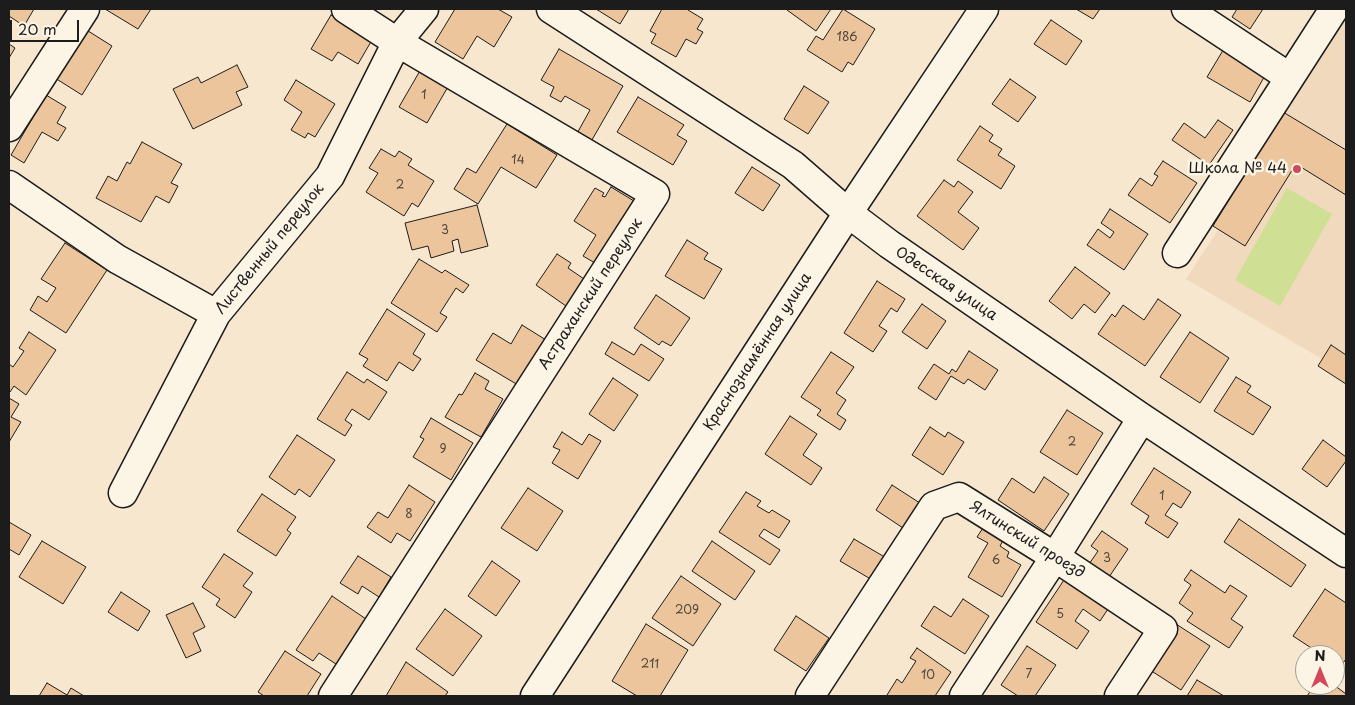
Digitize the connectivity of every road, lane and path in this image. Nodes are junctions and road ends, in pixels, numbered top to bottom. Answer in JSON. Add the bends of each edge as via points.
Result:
{"nodes":[{"id":1,"x":85,"y":9,"type":"edge"},
{"id":2,"x":346,"y":9,"type":"edge"},
{"id":3,"x":424,"y":9,"type":"edge"},
{"id":4,"x":552,"y":9,"type":"edge"},
{"id":5,"x":984,"y":9,"type":"edge"},
{"id":6,"x":1186,"y":9,"type":"edge"},
{"id":7,"x":1334,"y":9,"type":"edge"},
{"id":8,"x":1341,"y":9,"type":"edge"},
{"id":9,"x":1346,"y":12,"type":"edge"},
{"id":10,"x":397,"y":42,"type":"junction"},
{"id":11,"x":1289,"y":77,"type":"junction"},
{"id":12,"x":9,"y":127,"type":"edge"},
{"id":13,"x":9,"y":184,"type":"edge"},
{"id":14,"x":848,"y":213,"type":"junction"},
{"id":15,"x":1177,"y":253,"type":"dead end"},
{"id":16,"x":216,"y":314,"type":"junction"},
{"id":17,"x":1142,"y":418,"type":"junction"},
{"id":18,"x":123,"y":493,"type":"dead end"},
{"id":19,"x":1346,"y":554,"type":"edge"},
{"id":20,"x":1055,"y":557,"type":"junction"},
{"id":21,"x":333,"y":696,"type":"edge"},
{"id":22,"x":534,"y":696,"type":"edge"},
{"id":23,"x":810,"y":696,"type":"edge"},
{"id":24,"x":964,"y":696,"type":"edge"},
{"id":25,"x":1119,"y":696,"type":"edge"}],
"edges":[{"from":1,"to":12,"type":"street"},
{"from":2,"to":10,"type":"street","name":"Астраханский переулок"},
{"from":3,"to":10,"type":"street","name":"Лиственный переулок"},
{"from":4,"to":14,"type":"street","name":"Одесская улица","via":[[793,165]]},
{"from":5,"to":14,"type":"street","name":"Краснознамённая улица"},
{"from":6,"to":11,"type":"street"},
{"from":7,"to":11,"type":"street"},
{"from":8,"to":9,"type":"street"},
{"from":10,"to":16,"type":"street","name":"Лиственный переулок","via":[[330,176]]},
{"from":10,"to":21,"type":"street","name":"Астраханский переулок","via":[[655,194]]},
{"from":11,"to":15,"type":"street"},
{"from":13,"to":16,"type":"street","via":[[117,259]]},
{"from":14,"to":17,"type":"street","name":"Одесская улица"},
{"from":14,"to":22,"type":"street","name":"Краснознамённая улица"},
{"from":16,"to":18,"type":"street","name":"Лиственный переулок"},
{"from":17,"to":19,"type":"street","name":"Одесская улица"},
{"from":17,"to":20,"type":"street"},
{"from":20,"to":23,"type":"street","name":"Ялтинский проезд","via":[[959,497],[934,506]]},
{"from":20,"to":24,"type":"street"},
{"from":20,"to":25,"type":"street","name":"Ялтинский проезд","via":[[1164,629]]}]}
